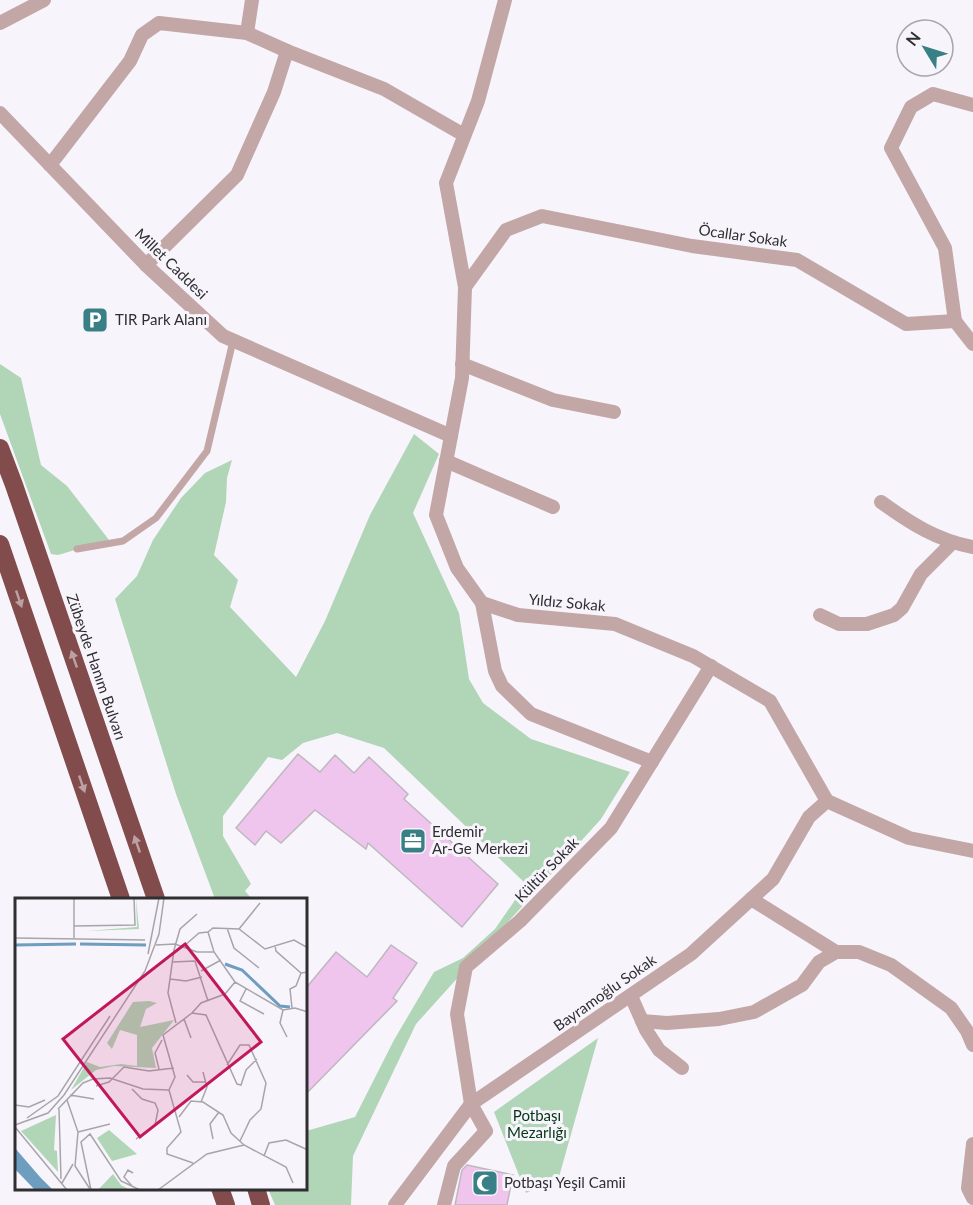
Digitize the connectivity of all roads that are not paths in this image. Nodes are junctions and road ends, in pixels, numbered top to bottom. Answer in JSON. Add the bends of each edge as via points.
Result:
{"nodes":[{"id":1,"x":14,"y":0,"type":"edge"},
{"id":2,"x":44,"y":0,"type":"edge"},
{"id":3,"x":252,"y":0,"type":"edge"},
{"id":4,"x":505,"y":0,"type":"edge"},
{"id":5,"x":15,"y":15,"type":"junction"},
{"id":6,"x":0,"y":23,"type":"edge"},
{"id":7,"x":247,"y":33,"type":"junction"},
{"id":8,"x":287,"y":51,"type":"junction"},
{"id":9,"x":973,"y":105,"type":"edge"},
{"id":10,"x":0,"y":112,"type":"edge"},
{"id":11,"x":464,"y":135,"type":"junction"},
{"id":12,"x":50,"y":165,"type":"junction"},
{"id":13,"x":146,"y":265,"type":"junction"},
{"id":14,"x":465,"y":287,"type":"junction"},
{"id":15,"x":955,"y":321,"type":"junction"},
{"id":16,"x":233,"y":341,"type":"junction"},
{"id":17,"x":973,"y":344,"type":"edge"},
{"id":18,"x":462,"y":364,"type":"junction"},
{"id":19,"x":614,"y":412,"type":"dead end"},
{"id":20,"x":451,"y":436,"type":"junction"},
{"id":21,"x":0,"y":448,"type":"edge"},
{"id":22,"x":446,"y":461,"type":"junction"},
{"id":23,"x":881,"y":502,"type":"dead end"},
{"id":24,"x":553,"y":507,"type":"dead end"},
{"id":25,"x":0,"y":544,"type":"edge"},
{"id":26,"x":951,"y":544,"type":"junction"},
{"id":27,"x":973,"y":547,"type":"edge"},
{"id":28,"x":77,"y":549,"type":"dead end"},
{"id":29,"x":482,"y":603,"type":"junction"},
{"id":30,"x":820,"y":615,"type":"dead end"},
{"id":31,"x":711,"y":666,"type":"junction"},
{"id":32,"x":652,"y":762,"type":"junction"},
{"id":33,"x":827,"y":801,"type":"junction"},
{"id":34,"x":973,"y":851,"type":"edge"},
{"id":35,"x":121,"y":898,"type":"edge"},
{"id":36,"x":156,"y":898,"type":"edge"},
{"id":37,"x":751,"y":899,"type":"junction"},
{"id":38,"x":836,"y":952,"type":"junction"},
{"id":39,"x":631,"y":996,"type":"junction"},
{"id":40,"x":642,"y":1021,"type":"junction"},
{"id":41,"x":973,"y":1045,"type":"edge"},
{"id":42,"x":682,"y":1068,"type":"dead end"},
{"id":43,"x":471,"y":1104,"type":"junction"},
{"id":44,"x":973,"y":1144,"type":"edge"},
{"id":45,"x":221,"y":1190,"type":"edge"},
{"id":46,"x":257,"y":1190,"type":"edge"},
{"id":47,"x":973,"y":1198,"type":"edge"},
{"id":48,"x":226,"y":1205,"type":"edge"},
{"id":49,"x":261,"y":1205,"type":"edge"},
{"id":50,"x":395,"y":1205,"type":"edge"},
{"id":51,"x":444,"y":1205,"type":"edge"}],
"edges":[{"from":1,"to":5,"type":"street"},
{"from":2,"to":5,"type":"street"},
{"from":3,"to":7,"type":"street"},
{"from":4,"to":11,"type":"street","via":[[478,101]]},
{"from":5,"to":6,"type":"street"},
{"from":7,"to":8,"type":"street"},
{"from":7,"to":12,"type":"street","via":[[159,23],[142,35],[130,61]]},
{"from":8,"to":11,"type":"street","via":[[384,89]]},
{"from":8,"to":13,"type":"street","via":[[274,92],[237,175]]},
{"from":9,"to":15,"type":"street","via":[[933,94],[911,107],[891,148],[945,248]]},
{"from":10,"to":12,"type":"street","name":"Millet Caddesi"},
{"from":11,"to":14,"type":"street","via":[[446,183]]},
{"from":12,"to":13,"type":"street","name":"Millet Caddesi"},
{"from":13,"to":16,"type":"street","name":"Millet Caddesi"},
{"from":14,"to":15,"type":"street","name":"Öcallar Sokak","via":[[506,230],[542,216],[692,246],[797,260],[906,324]]},
{"from":14,"to":18,"type":"street"},
{"from":15,"to":17,"type":"street"},
{"from":16,"to":20,"type":"street","name":"Millet Caddesi"},
{"from":16,"to":28,"type":"lane","via":[[207,451],[156,519],[123,541]]},
{"from":18,"to":19,"type":"street","via":[[553,400]]},
{"from":18,"to":20,"type":"street"},
{"from":20,"to":22,"type":"street"},
{"from":36,"to":21,"type":"highway","name":"Zübeyde Hanım Bulvarı","one_way":true},
{"from":22,"to":24,"type":"street"},
{"from":22,"to":29,"type":"street","via":[[436,515],[458,568]]},
{"from":23,"to":26,"type":"street","via":[[909,523]]},
{"from":25,"to":35,"type":"highway","one_way":true},
{"from":26,"to":27,"type":"street"},
{"from":26,"to":30,"type":"street","via":[[921,574],[894,615],[867,624],[839,624]]},
{"from":29,"to":31,"type":"street","name":"Yıldız Sokak","via":[[519,615],[615,624]]},
{"from":29,"to":32,"type":"street","via":[[495,671],[502,686],[531,714]]},
{"from":31,"to":32,"type":"street","name":"Kültür Sokak"},
{"from":31,"to":33,"type":"street","name":"Yıldız Sokak","via":[[770,702]]},
{"from":32,"to":43,"type":"street","name":"Kültür Sokak","via":[[611,828],[520,921],[466,967],[457,1014]]},
{"from":33,"to":34,"type":"street","via":[[909,838]]},
{"from":33,"to":37,"type":"street","name":"Bayramoğlu Sokak","via":[[809,817],[773,879]]},
{"from":37,"to":38,"type":"street"},
{"from":37,"to":39,"type":"street","name":"Bayramoğlu Sokak","via":[[691,954]]},
{"from":38,"to":40,"type":"street","via":[[819,962],[802,985],[754,1012],[719,1019]]},
{"from":38,"to":41,"type":"street","via":[[859,952],[891,965],[951,1008]]},
{"from":39,"to":40,"type":"street"},
{"from":39,"to":43,"type":"street","name":"Bayramoğlu Sokak"},
{"from":40,"to":42,"type":"street","via":[[659,1050]]},
{"from":43,"to":50,"type":"street","name":"Bayramoğlu Sokak"},
{"from":43,"to":51,"type":"street","via":[[486,1131],[454,1166]]},
{"from":44,"to":47,"type":"street","via":[[968,1188]]},
{"from":45,"to":48,"type":"highway"},
{"from":46,"to":49,"type":"highway"}]}
